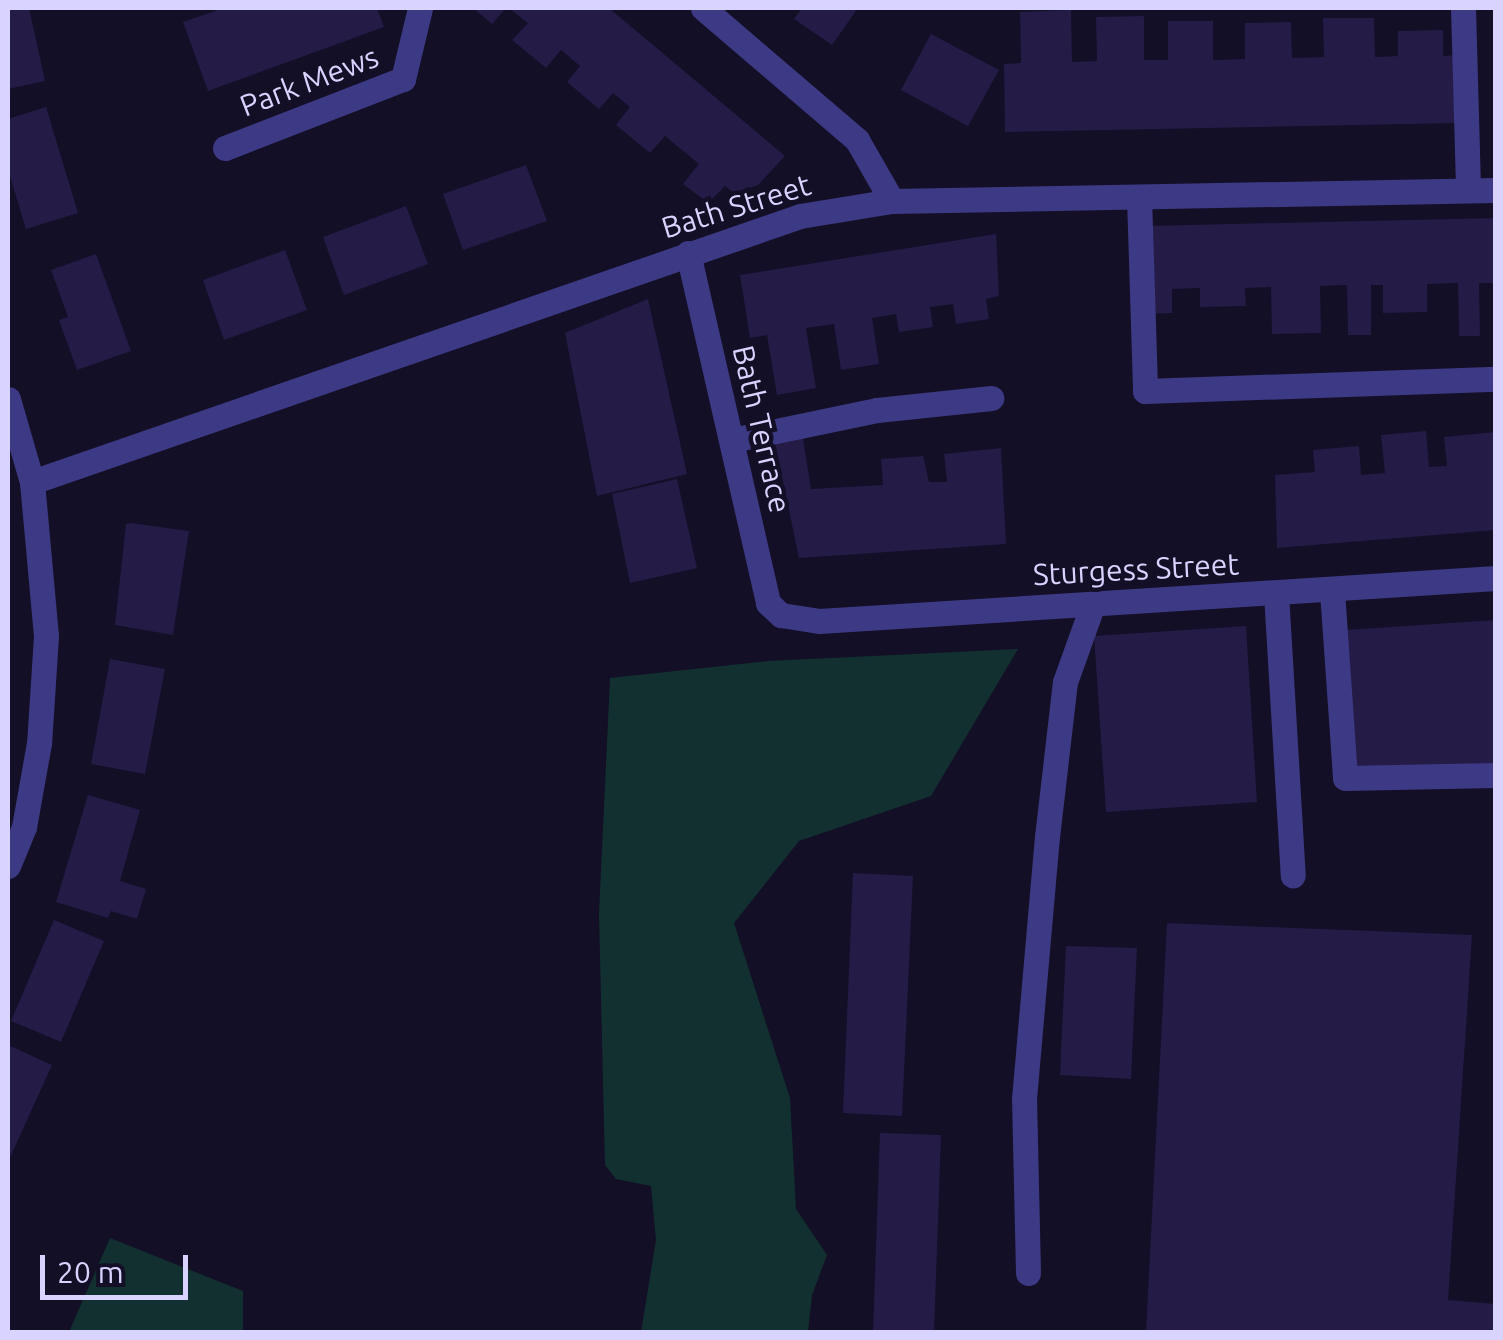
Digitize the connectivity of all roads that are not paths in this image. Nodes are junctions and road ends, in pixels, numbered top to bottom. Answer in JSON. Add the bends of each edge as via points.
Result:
{"nodes":[{"id":1,"x":420,"y":8,"type":"edge"},
{"id":2,"x":703,"y":8,"type":"edge"},
{"id":3,"x":1463,"y":8,"type":"edge"},
{"id":4,"x":225,"y":148,"type":"dead end"},
{"id":5,"x":1468,"y":190,"type":"junction"},
{"id":6,"x":1496,"y":190,"type":"edge"},
{"id":7,"x":1139,"y":197,"type":"junction"},
{"id":8,"x":892,"y":202,"type":"junction"},
{"id":9,"x":688,"y":252,"type":"junction"},
{"id":10,"x":1496,"y":379,"type":"edge"},
{"id":11,"x":8,"y":398,"type":"edge"},
{"id":12,"x":991,"y":398,"type":"dead end"},
{"id":13,"x":732,"y":440,"type":"junction"},
{"id":14,"x":32,"y":482,"type":"junction"},
{"id":15,"x":1496,"y":578,"type":"edge"},
{"id":16,"x":1332,"y":591,"type":"junction"},
{"id":17,"x":1276,"y":593,"type":"junction"},
{"id":18,"x":1093,"y":604,"type":"junction"},
{"id":19,"x":782,"y":615,"type":"joint"},
{"id":20,"x":1496,"y":775,"type":"edge"},
{"id":21,"x":8,"y":866,"type":"edge"},
{"id":22,"x":1293,"y":875,"type":"dead end"},
{"id":23,"x":1028,"y":1273,"type":"dead end"}],
"edges":[{"from":1,"to":4,"type":"street","name":"Park Mews","via":[[403,79]]},
{"from":2,"to":8,"type":"street","via":[[857,140]]},
{"from":3,"to":5,"type":"street"},
{"from":5,"to":6,"type":"street","name":"Bath Street"},
{"from":5,"to":7,"type":"street","name":"Bath Street"},
{"from":7,"to":8,"type":"street","name":"Bath Street"},
{"from":7,"to":10,"type":"street","via":[[1145,391]]},
{"from":8,"to":9,"type":"street","name":"Bath Street","via":[[800,216]]},
{"from":9,"to":13,"type":"street","name":"Bath Terrace"},
{"from":9,"to":14,"type":"street","name":"Bath Street"},
{"from":11,"to":14,"type":"street"},
{"from":12,"to":13,"type":"street","via":[[877,410]]},
{"from":13,"to":19,"type":"street","name":"Bath Terrace","via":[[768,602]]},
{"from":14,"to":21,"type":"street","via":[[46,636],[39,743],[24,826]]},
{"from":15,"to":16,"type":"street","name":"Sturgess Street"},
{"from":16,"to":17,"type":"street","name":"Sturgess Street"},
{"from":16,"to":20,"type":"street","via":[[1345,778]]},
{"from":17,"to":18,"type":"street","name":"Sturgess Street"},
{"from":17,"to":22,"type":"street"},
{"from":18,"to":19,"type":"street","name":"Sturgess Street","via":[[819,621]]},
{"from":18,"to":23,"type":"street","via":[[1065,682],[1046,837],[1024,1099]]}]}
